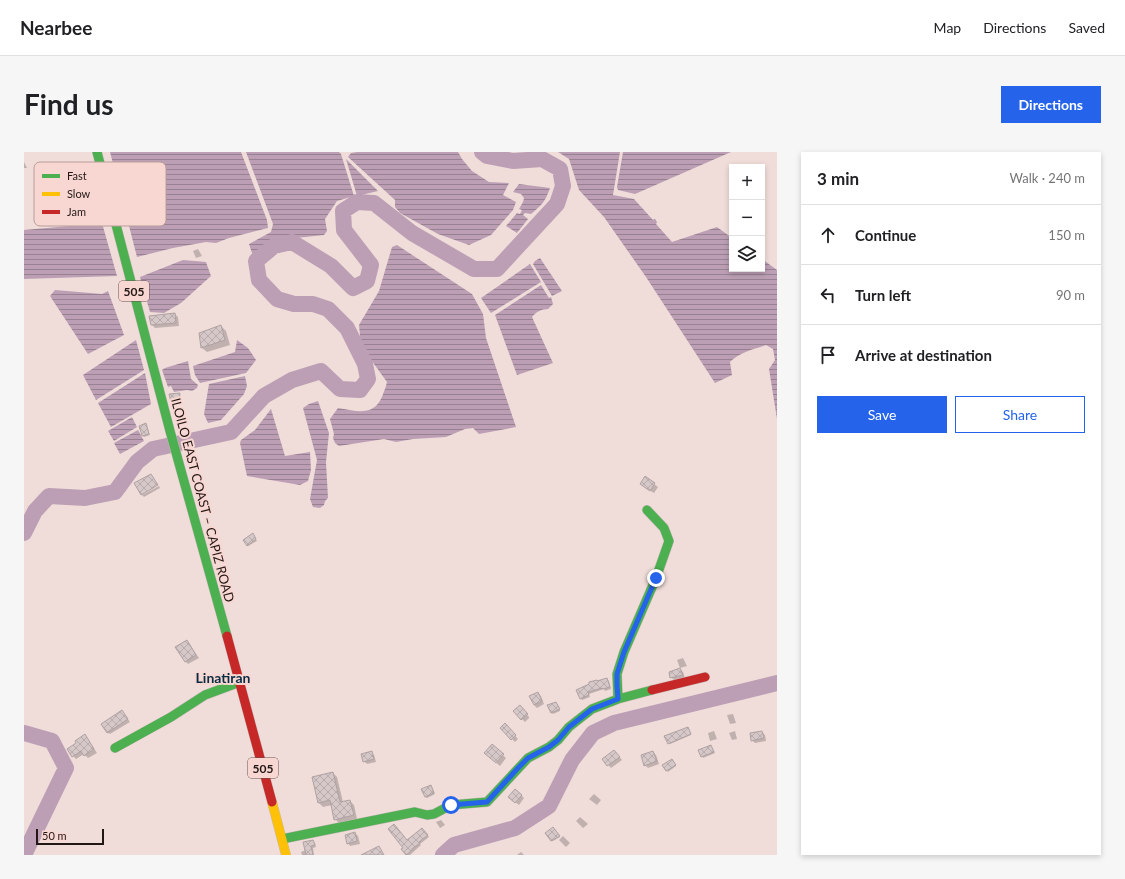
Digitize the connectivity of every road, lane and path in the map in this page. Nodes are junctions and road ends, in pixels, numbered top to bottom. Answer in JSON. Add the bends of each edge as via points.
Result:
{"nodes":[{"id":1,"x":97,"y":152,"type":"edge"},
{"id":2,"x":100,"y":162,"type":"edge"},
{"id":3,"x":116,"y":226,"type":"edge"},
{"id":4,"x":647,"y":510,"type":"dead end"},
{"id":5,"x":705,"y":677,"type":"dead end"},
{"id":6,"x":240,"y":682,"type":"junction"},
{"id":7,"x":618,"y":699,"type":"junction"},
{"id":8,"x":115,"y":748,"type":"dead end"},
{"id":9,"x":282,"y":839,"type":"junction"},
{"id":10,"x":286,"y":855,"type":"edge"}],
"edges":[{"from":1,"to":2,"type":"street","name":"ILOILO EAST COAST – CAPIZ ROAD","number":"505"},
{"from":3,"to":6,"type":"street","name":"ILOILO EAST COAST – CAPIZ ROAD","number":"505"},
{"from":4,"to":7,"type":"street","via":[[665,530],[669,541],[624,652],[617,674]]},
{"from":5,"to":7,"type":"street"},
{"from":6,"to":8,"type":"street","via":[[205,695]]},
{"from":6,"to":9,"type":"street","name":"ILOILO EAST COAST – CAPIZ ROAD","number":"505"},
{"from":7,"to":9,"type":"street","via":[[592,709],[549,747],[528,758],[487,802],[451,805],[434,814],[415,812]]},
{"from":9,"to":10,"type":"street","name":"ILOILO EAST COAST – CAPIZ ROAD","number":"505"}]}
